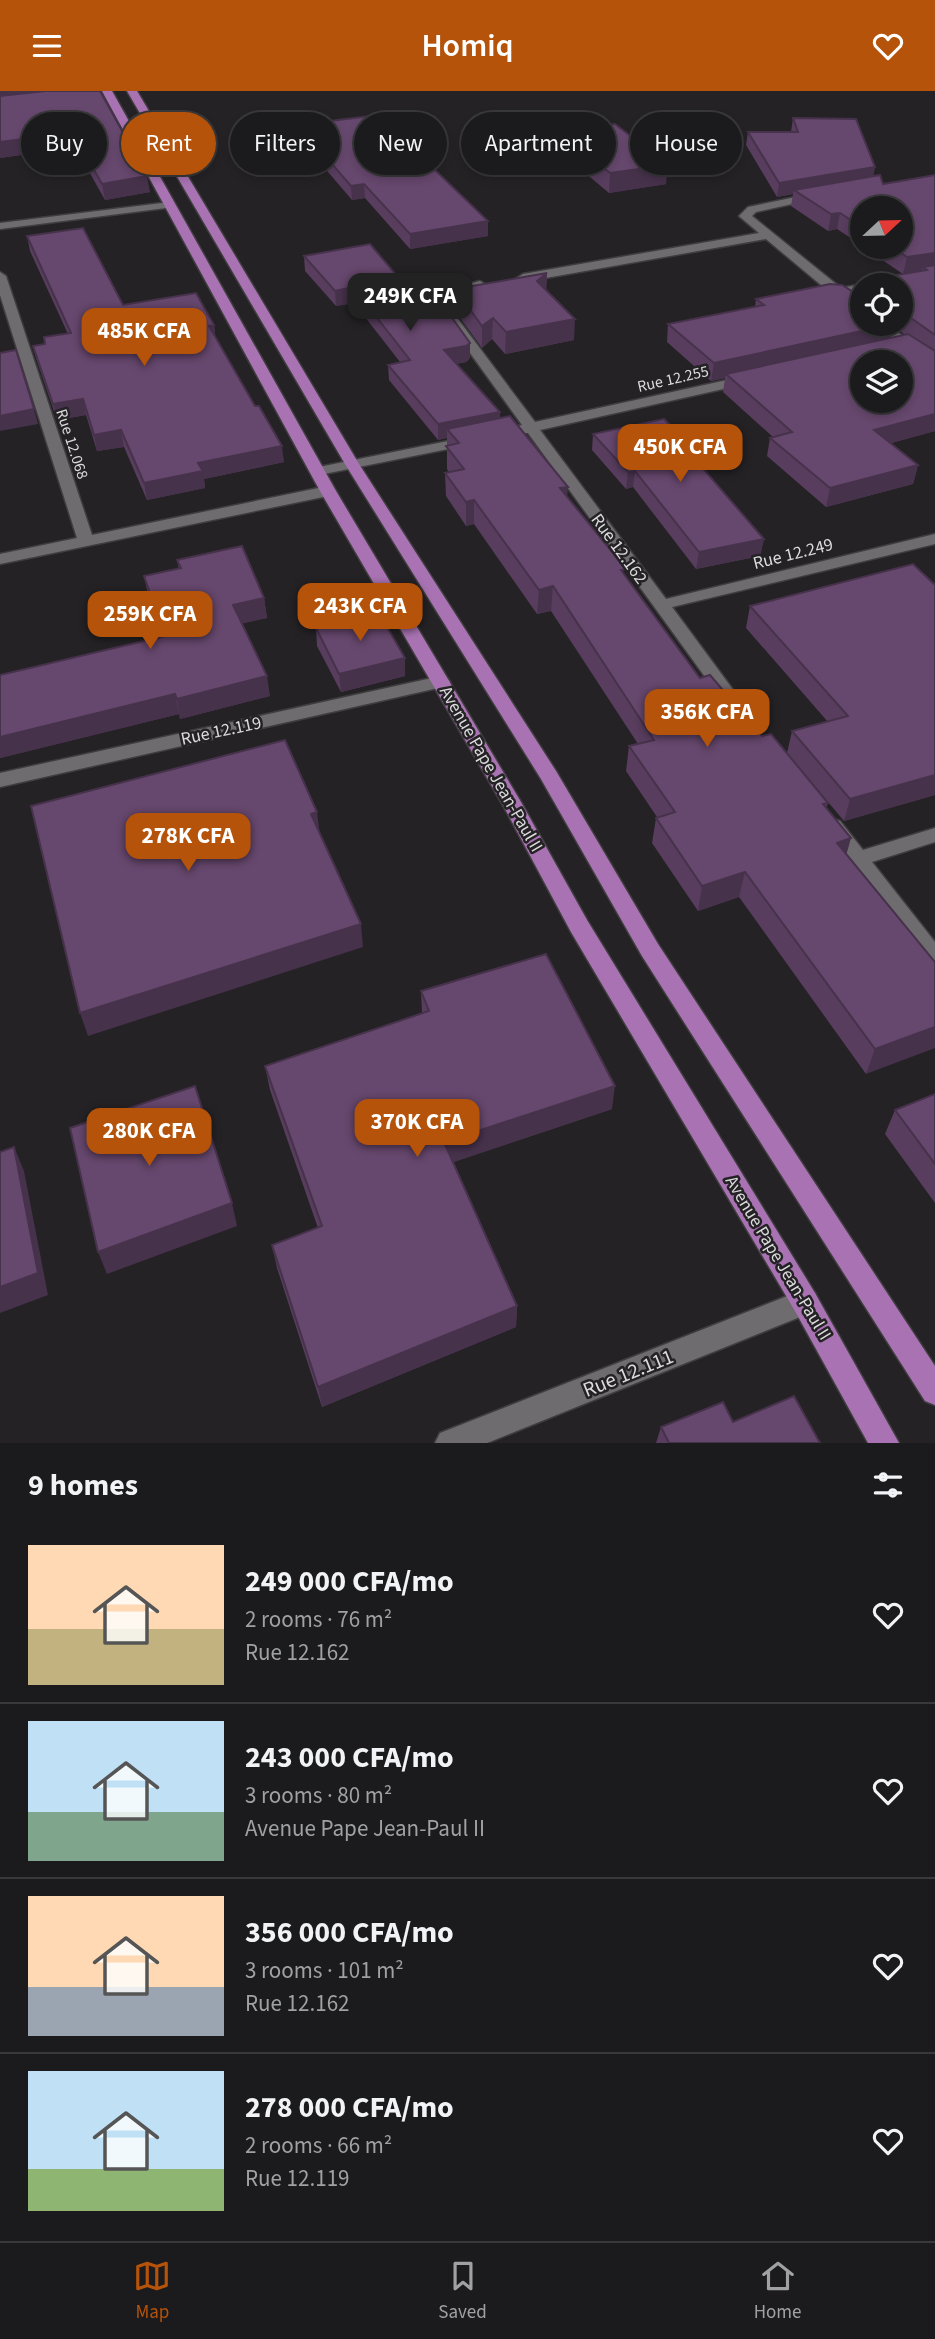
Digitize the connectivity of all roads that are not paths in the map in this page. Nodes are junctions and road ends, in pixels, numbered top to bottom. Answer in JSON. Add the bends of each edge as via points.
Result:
{"nodes":[{"id":1,"x":132,"y":91,"type":"edge"},
{"id":2,"x":103,"y":93,"type":"edge"},
{"id":3,"x":832,"y":193,"type":"edge"},
{"id":4,"x":170,"y":205,"type":"junction"},
{"id":5,"x":0,"y":226,"type":"edge"},
{"id":6,"x":768,"y":235,"type":"junction"},
{"id":7,"x":0,"y":276,"type":"edge"},
{"id":8,"x":850,"y":290,"type":"edge"},
{"id":9,"x":837,"y":292,"type":"junction"},
{"id":10,"x":850,"y":302,"type":"edge"},
{"id":11,"x":889,"y":336,"type":"edge"},
{"id":12,"x":935,"y":365,"type":"edge"},
{"id":13,"x":758,"y":377,"type":"edge"},
{"id":14,"x":531,"y":428,"type":"junction"},
{"id":15,"x":352,"y":464,"type":"junction"},
{"id":16,"x":319,"y":471,"type":"junction"},
{"id":17,"x":328,"y":491,"type":"junction"},
{"id":18,"x":935,"y":539,"type":"edge"},
{"id":19,"x":86,"y":541,"type":"junction"},
{"id":20,"x":0,"y":559,"type":"edge"},
{"id":21,"x":661,"y":605,"type":"junction"},
{"id":22,"x":441,"y":682,"type":"junction"},
{"id":23,"x":752,"y":727,"type":"edge"},
{"id":24,"x":0,"y":780,"type":"edge"},
{"id":25,"x":818,"y":808,"type":"edge"},
{"id":26,"x":935,"y":835,"type":"edge"},
{"id":27,"x":860,"y":859,"type":"junction"},
{"id":28,"x":935,"y":958,"type":"edge"},
{"id":29,"x":805,"y":1302,"type":"junction"},
{"id":30,"x":933,"y":1385,"type":"edge"},
{"id":31,"x":450,"y":1443,"type":"edge"},
{"id":32,"x":884,"y":1443,"type":"edge"}],
"edges":[{"from":1,"to":15,"type":"main road"},
{"from":2,"to":4,"type":"main road","name":"Avenue Pape Jean-Paul II"},
{"from":3,"to":6,"type":"street","via":[[751,208],[745,216]]},
{"from":4,"to":5,"type":"street"},
{"from":4,"to":16,"type":"main road","name":"Avenue Pape Jean-Paul II"},
{"from":6,"to":9,"type":"street"},
{"from":6,"to":14,"type":"street","name":"Rue 12.162","via":[[448,293],[440,303]]},
{"from":7,"to":19,"type":"street","name":"Rue 12.068"},
{"from":8,"to":9,"type":"street"},
{"from":9,"to":10,"type":"street"},
{"from":11,"to":12,"type":"street","via":[[898,346]]},
{"from":13,"to":14,"type":"street","name":"Rue 12.255"},
{"from":14,"to":15,"type":"street","name":"Rue 12.255"},
{"from":14,"to":21,"type":"street","name":"Rue 12.162"},
{"from":15,"to":16,"type":"street","name":"Rue 12.255"},
{"from":15,"to":30,"type":"main road","via":[[549,776],[650,950]]},
{"from":16,"to":17,"type":"main road","name":"Avenue Pape Jean-Paul II"},
{"from":17,"to":19,"type":"street"},
{"from":17,"to":22,"type":"main road","name":"Avenue Pape Jean-Paul II"},
{"from":18,"to":21,"type":"street","name":"Rue 12.249"},
{"from":19,"to":20,"type":"street"},
{"from":21,"to":23,"type":"street","name":"Rue 12.162"},
{"from":22,"to":24,"type":"street","name":"Rue 12.119"},
{"from":22,"to":29,"type":"main road","name":"Avenue Pape Jean-Paul II","via":[[579,926]]},
{"from":25,"to":27,"type":"street"},
{"from":26,"to":27,"type":"street"},
{"from":27,"to":28,"type":"street"},
{"from":29,"to":31,"type":"street","name":"Rue 12.111"},
{"from":29,"to":32,"type":"main road","name":"Avenue Pape Jean-Paul II"}]}
